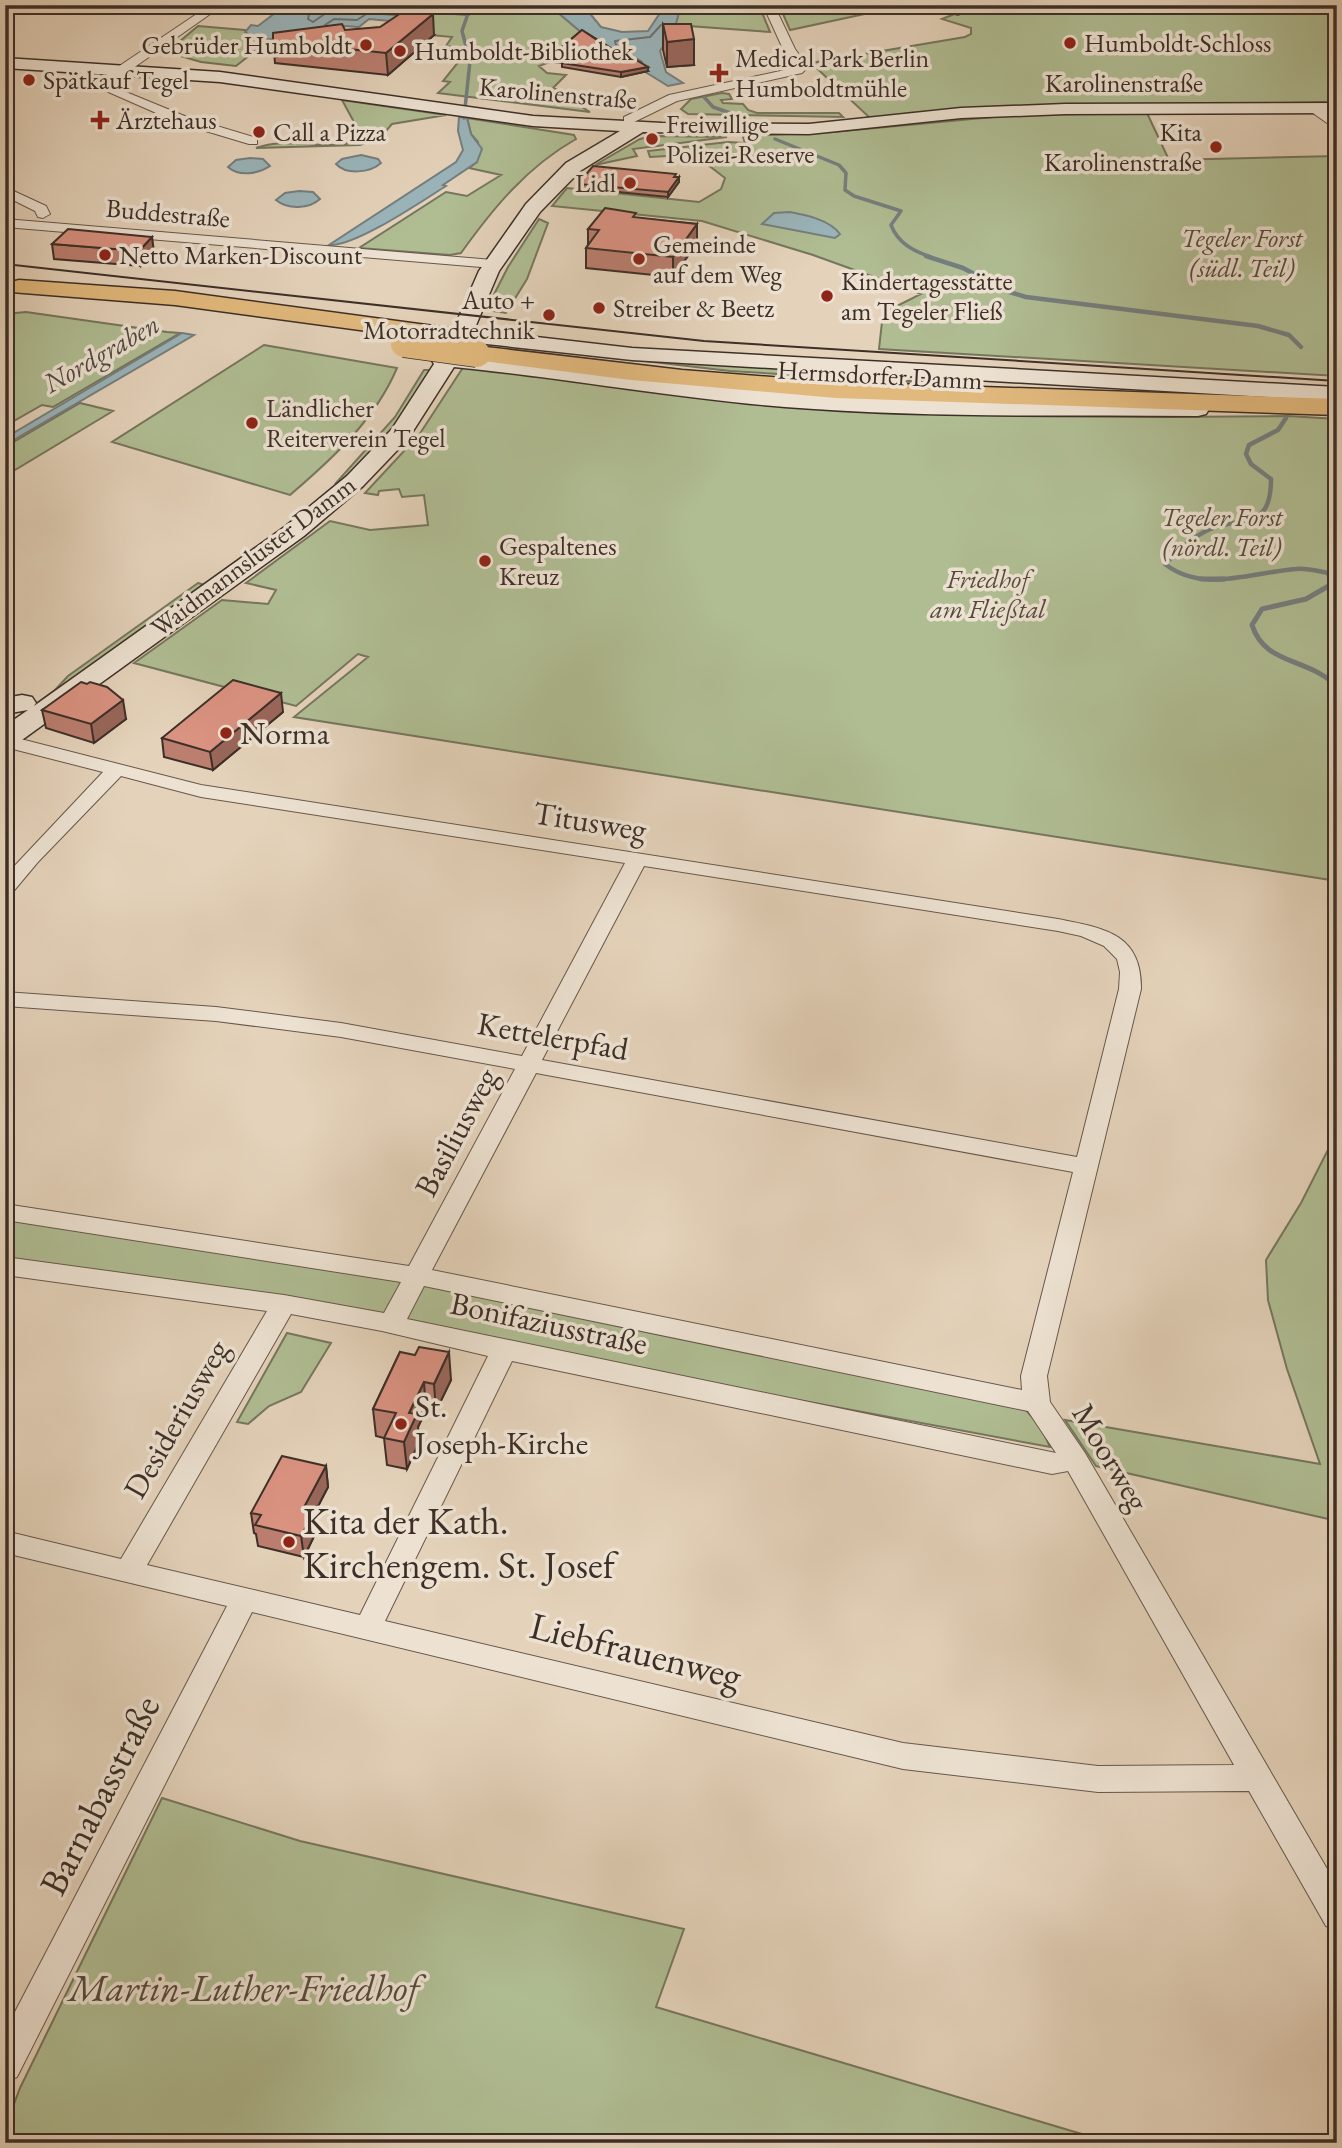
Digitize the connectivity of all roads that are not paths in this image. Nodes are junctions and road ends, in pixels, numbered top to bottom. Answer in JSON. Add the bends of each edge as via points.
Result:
{"nodes":[{"id":1,"x":218,"y":5,"type":"edge"},
{"id":2,"x":768,"y":5,"type":"edge"},
{"id":3,"x":928,"y":5,"type":"edge"},
{"id":4,"x":958,"y":12,"type":"dead end"},
{"id":5,"x":5,"y":61,"type":"edge"},
{"id":6,"x":133,"y":67,"type":"junction"},
{"id":7,"x":688,"y":95,"type":"junction"},
{"id":8,"x":1314,"y":108,"type":"junction"},
{"id":9,"x":1337,"y":108,"type":"edge"},
{"id":10,"x":475,"y":109,"type":"junction"},
{"id":11,"x":533,"y":121,"type":"junction"},
{"id":12,"x":633,"y":124,"type":"junction"},
{"id":13,"x":1337,"y":126,"type":"edge"},
{"id":14,"x":593,"y":139,"type":"junction"},
{"id":15,"x":253,"y":141,"type":"dead end"},
{"id":16,"x":5,"y":191,"type":"edge"},
{"id":17,"x":43,"y":214,"type":"dead end"},
{"id":18,"x":5,"y":223,"type":"edge"},
{"id":19,"x":476,"y":270,"type":"junction"},
{"id":20,"x":18,"y":291,"type":"edge"},
{"id":21,"x":447,"y":307,"type":"dead end"},
{"id":22,"x":434,"y":333,"type":"junction"},
{"id":23,"x":264,"y":334,"type":"dead end"},
{"id":24,"x":473,"y":345,"type":"junction"},
{"id":25,"x":409,"y":355,"type":"junction"},
{"id":26,"x":449,"y":359,"type":"junction"},
{"id":27,"x":743,"y":361,"type":"junction"},
{"id":28,"x":1337,"y":394,"type":"edge"},
{"id":29,"x":1237,"y":396,"type":"junction"},
{"id":30,"x":758,"y":397,"type":"junction"},
{"id":31,"x":1097,"y":399,"type":"junction"},
{"id":32,"x":1337,"y":401,"type":"edge"},
{"id":33,"x":1337,"y":407,"type":"edge"},
{"id":34,"x":1337,"y":414,"type":"edge"},
{"id":35,"x":11,"y":708,"type":"edge"},
{"id":36,"x":5,"y":740,"type":"edge"},
{"id":37,"x":115,"y":771,"type":"junction"},
{"id":38,"x":637,"y":860,"type":"junction"},
{"id":39,"x":5,"y":889,"type":"edge"},
{"id":40,"x":1130,"y":989,"type":"joint"},
{"id":41,"x":5,"y":999,"type":"edge"},
{"id":42,"x":529,"y":1064,"type":"junction"},
{"id":43,"x":1085,"y":1166,"type":"junction"},
{"id":44,"x":5,"y":1212,"type":"edge"},
{"id":45,"x":5,"y":1266,"type":"edge"},
{"id":46,"x":418,"y":1276,"type":"junction"},
{"id":47,"x":284,"y":1304,"type":"junction"},
{"id":48,"x":391,"y":1324,"type":"junction"},
{"id":49,"x":503,"y":1350,"type":"junction"},
{"id":50,"x":1037,"y":1403,"type":"junction"},
{"id":51,"x":1075,"y":1460,"type":"junction"},
{"id":52,"x":5,"y":1542,"type":"edge"},
{"id":53,"x":129,"y":1570,"type":"junction"},
{"id":54,"x":245,"y":1598,"type":"junction"},
{"id":55,"x":368,"y":1627,"type":"junction"},
{"id":56,"x":1257,"y":1778,"type":"junction"},
{"id":57,"x":1337,"y":1916,"type":"edge"},
{"id":58,"x":5,"y":2066,"type":"edge"}],
"edges":[{"from":1,"to":6,"type":"street","via":[[166,43],[160,53]]},
{"from":2,"to":7,"type":"street","via":[[802,67]]},
{"from":3,"to":4,"type":"street"},
{"from":5,"to":6,"type":"main road","name":"Karolinenstraße"},
{"from":6,"to":10,"type":"main road","name":"Karolinenstraße"},
{"from":6,"to":15,"type":"street","via":[[108,89],[183,120]]},
{"from":7,"to":12,"type":"street"},
{"from":7,"to":12,"type":"street","via":[[663,102]]},
{"from":8,"to":9,"type":"main road","name":"Karolinenstraße"},
{"from":8,"to":12,"type":"main road","name":"Karolinenstraße","via":[[1065,109],[933,116],[840,127]]},
{"from":8,"to":13,"type":"street"},
{"from":10,"to":11,"type":"main road","name":"Karolinenstraße"},
{"from":10,"to":12,"type":"main road","name":"Karolinenstraße"},
{"from":11,"to":12,"type":"main road","name":"Karolinenstraße"},
{"from":11,"to":14,"type":"main road","via":[[581,131]]},
{"from":12,"to":14,"type":"main road","name":"Waidmannsluster Damm"},
{"from":12,"to":19,"type":"main road","name":"Waidmannsluster Damm","via":[[558,180]]},
{"from":14,"to":19,"type":"main road","name":"Waidmannsluster Damm","via":[[536,180],[503,218]]},
{"from":16,"to":17,"type":"street"},
{"from":18,"to":19,"type":"street","name":"Buddestraße"},
{"from":19,"to":24,"type":"main road","name":"Waidmannsluster Damm"},
{"from":20,"to":22,"type":"highway","via":[[175,298]]},
{"from":20,"to":23,"type":"highway","via":[[107,312]]},
{"from":20,"to":25,"type":"highway"},
{"from":21,"to":22,"type":"main road","name":"Waidmannsluster Damm"},
{"from":22,"to":24,"type":"main road","name":"Hermsdorfer Damm"},
{"from":22,"to":25,"type":"main road","name":"Waidmannsluster Damm"},
{"from":24,"to":25,"type":"highway","bridge":true},
{"from":24,"to":26,"type":"main road","name":"Waidmannsluster Damm"},
{"from":24,"to":27,"type":"main road","name":"Hermsdorfer Damm"},
{"from":24,"to":29,"type":"highway","via":[[805,381]]},
{"from":24,"to":31,"type":"highway","via":[[644,374],[784,387]]},
{"from":25,"to":26,"type":"main road","name":"Hermsdorfer Damm"},
{"from":25,"to":35,"type":"main road","name":"Waidmannsluster Damm","via":[[377,431],[344,467],[301,504]]},
{"from":26,"to":30,"type":"main road","name":"Hermsdorfer Damm"},
{"from":26,"to":36,"type":"main road","name":"Waidmannsluster Damm","via":[[400,434],[339,496]]},
{"from":27,"to":28,"type":"main road","name":"Hermsdorfer Damm"},
{"from":27,"to":29,"type":"highway","via":[[996,384]]},
{"from":29,"to":32,"type":"highway"},
{"from":30,"to":31,"type":"highway"},
{"from":30,"to":34,"type":"main road","name":"Hermsdorfer Damm","via":[[925,408]]},
{"from":31,"to":33,"type":"highway"},
{"from":36,"to":37,"type":"street","name":"Titusweg"},
{"from":37,"to":38,"type":"street","name":"Titusweg","via":[[201,791]]},
{"from":37,"to":39,"type":"street"},
{"from":38,"to":40,"type":"street","name":"Titusweg","via":[[1090,931],[1125,951],[1132,975]]},
{"from":38,"to":42,"type":"street","name":"Basiliusweg"},
{"from":40,"to":43,"type":"street","name":"Moorweg"},
{"from":41,"to":42,"type":"street","name":"Kettelerpfad","via":[[216,1014],[331,1028]]},
{"from":42,"to":43,"type":"street","name":"Kettelerpfad"},
{"from":42,"to":46,"type":"street","name":"Basiliusweg"},
{"from":43,"to":50,"type":"street","name":"Moorweg","via":[[1034,1376]]},
{"from":44,"to":46,"type":"street","name":"Bonifaziusstraße"},
{"from":45,"to":47,"type":"street","name":"Bonifaziusstraße"},
{"from":46,"to":48,"type":"street","name":"Basiliusweg"},
{"from":46,"to":50,"type":"street","name":"Bonifaziusstraße"},
{"from":47,"to":48,"type":"street","name":"Bonifaziusstraße"},
{"from":47,"to":53,"type":"street","name":"Desideriusweg"},
{"from":48,"to":49,"type":"street","name":"Bonifaziusstraße"},
{"from":49,"to":51,"type":"street","name":"Bonifaziusstraße","via":[[1052,1464]]},
{"from":49,"to":55,"type":"street"},
{"from":50,"to":51,"type":"street","name":"Moorweg"},
{"from":51,"to":56,"type":"street","name":"Moorweg"},
{"from":52,"to":53,"type":"street","name":"Liebfrauenweg"},
{"from":53,"to":54,"type":"street","name":"Liebfrauenweg"},
{"from":54,"to":55,"type":"street","name":"Liebfrauenweg"},
{"from":54,"to":58,"type":"street","name":"Barnabasstraße"},
{"from":55,"to":56,"type":"street","name":"Liebfrauenweg","via":[[903,1756],[1098,1779]]},
{"from":56,"to":57,"type":"street","name":"Moorweg"}]}
